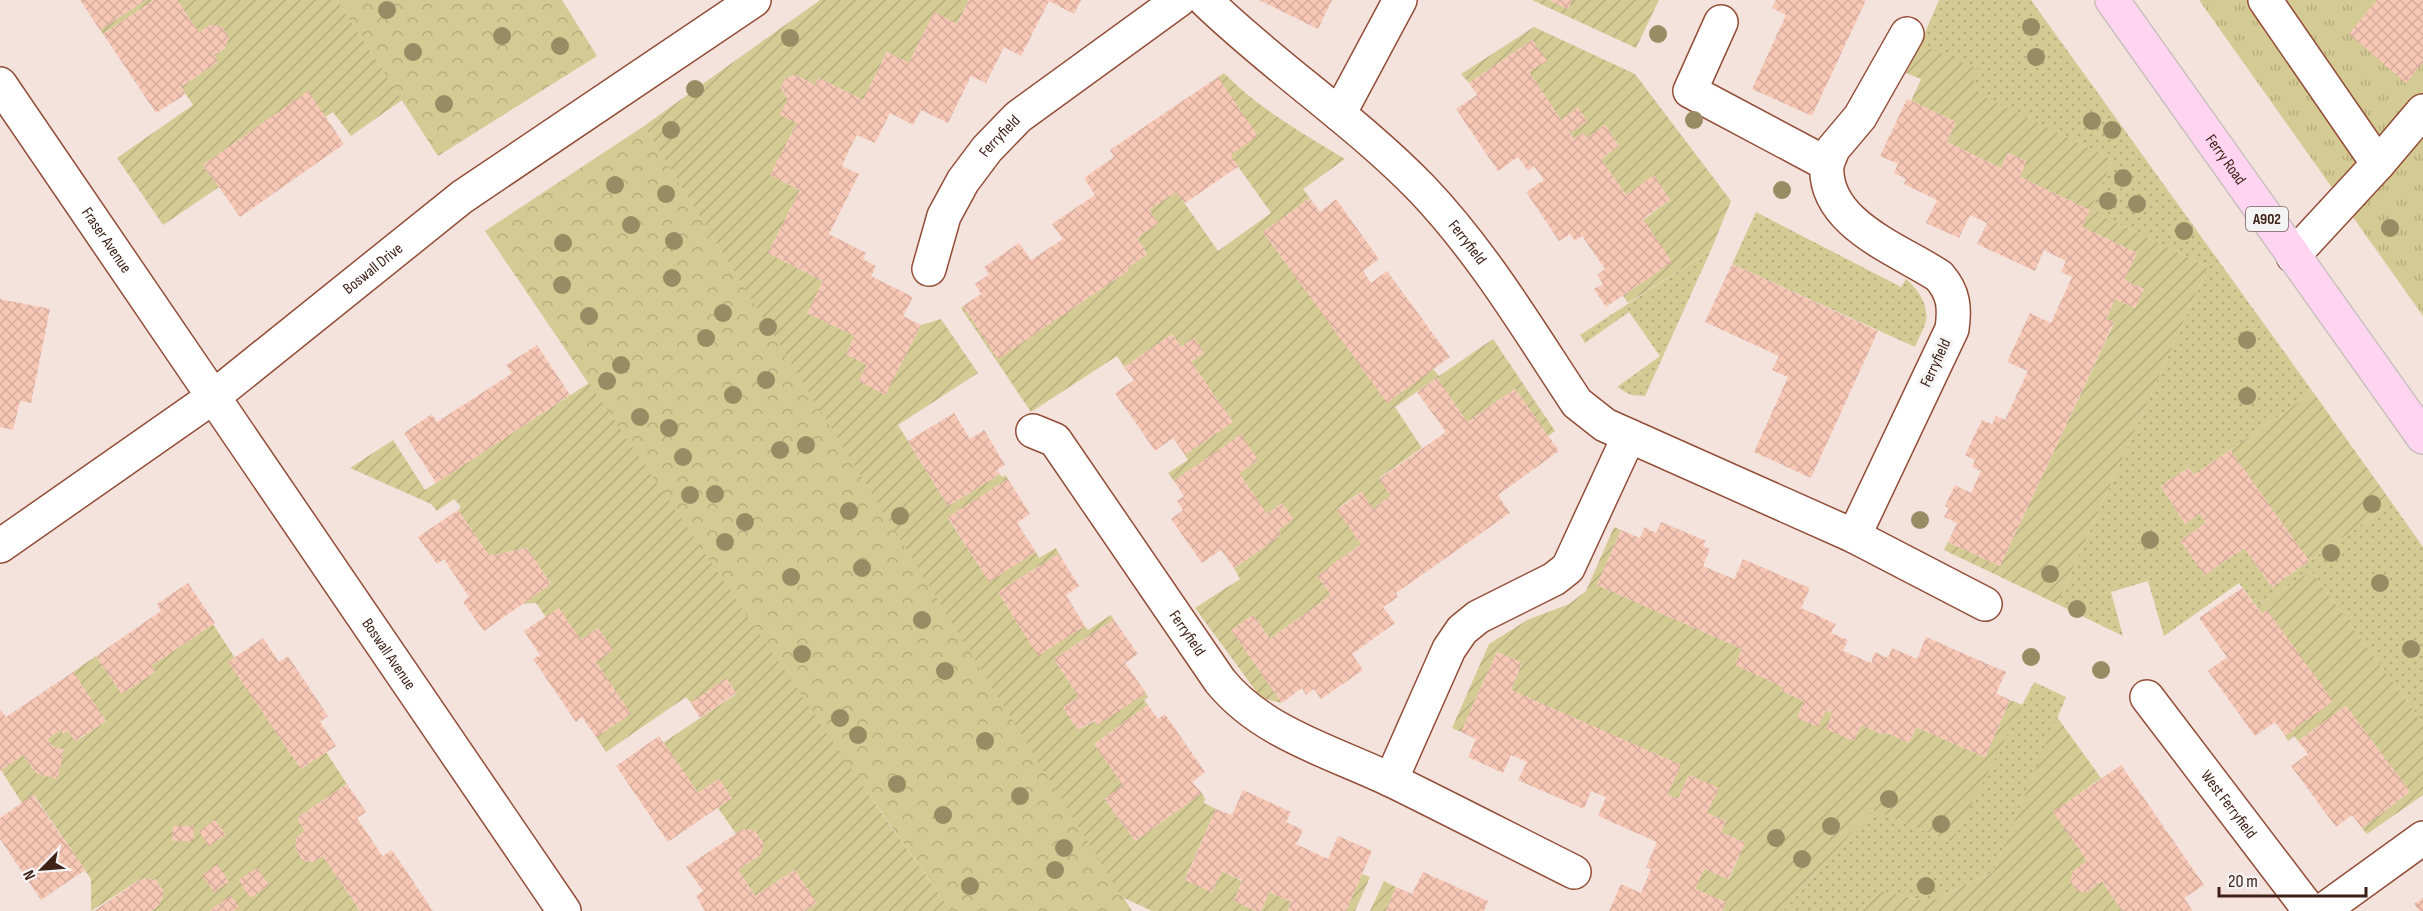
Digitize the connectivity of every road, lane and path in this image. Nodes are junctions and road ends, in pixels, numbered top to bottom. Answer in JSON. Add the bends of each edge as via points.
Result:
{"nodes":[{"id":1,"x":754,"y":0,"type":"edge"},
{"id":2,"x":1179,"y":0,"type":"edge"},
{"id":3,"x":1205,"y":0,"type":"edge"},
{"id":4,"x":1400,"y":0,"type":"edge"},
{"id":5,"x":2112,"y":0,"type":"edge"},
{"id":6,"x":2265,"y":0,"type":"edge"},
{"id":7,"x":1721,"y":22,"type":"dead end"},
{"id":8,"x":1907,"y":34,"type":"dead end"},
{"id":9,"x":0,"y":84,"type":"edge"},
{"id":10,"x":2423,"y":111,"type":"edge"},
{"id":11,"x":1339,"y":114,"type":"junction"},
{"id":12,"x":1827,"y":164,"type":"junction"},
{"id":13,"x":2378,"y":164,"type":"junction"},
{"id":14,"x":2293,"y":256,"type":"junction"},
{"id":15,"x":929,"y":269,"type":"dead end"},
{"id":16,"x":213,"y":397,"type":"junction"},
{"id":17,"x":1033,"y":430,"type":"dead end"},
{"id":18,"x":1629,"y":436,"type":"junction"},
{"id":19,"x":2423,"y":437,"type":"edge"},
{"id":20,"x":1854,"y":536,"type":"junction"},
{"id":21,"x":0,"y":546,"type":"edge"},
{"id":22,"x":1985,"y":604,"type":"dead end"},
{"id":23,"x":2147,"y":697,"type":"dead end"},
{"id":24,"x":1391,"y":780,"type":"junction"},
{"id":25,"x":2423,"y":838,"type":"edge"},
{"id":26,"x":1574,"y":872,"type":"dead end"},
{"id":27,"x":564,"y":911,"type":"edge"},
{"id":28,"x":2310,"y":911,"type":"edge"},
{"id":29,"x":2322,"y":911,"type":"edge"}],
"edges":[{"from":1,"to":16,"type":"street","name":"Boswall Drive","via":[[462,197]]},
{"from":2,"to":15,"type":"street","name":"Ferryfield","via":[[1018,117],[987,149],[944,216]]},
{"from":3,"to":11,"type":"street","name":"Ferryfield"},
{"from":4,"to":11,"type":"street"},
{"from":5,"to":14,"type":"main road","name":"Ferry Road","number":"A902"},
{"from":6,"to":13,"type":"street"},
{"from":7,"to":12,"type":"street","via":[[1690,91]]},
{"from":8,"to":12,"type":"street","via":[[1860,117],[1833,149]]},
{"from":9,"to":16,"type":"street","name":"Fraser Avenue"},
{"from":10,"to":13,"type":"street"},
{"from":11,"to":18,"type":"street","name":"Ferryfield","via":[[1394,162],[1464,237],[1577,403],[1605,425]]},
{"from":12,"to":20,"type":"street","name":"Ferryfield","via":[[1825,179],[1837,206],[1861,229],[1939,276],[1948,286],[1955,309],[1952,329]]},
{"from":13,"to":14,"type":"street"},
{"from":14,"to":19,"type":"main road","name":"Ferry Road","number":"A902"},
{"from":16,"to":21,"type":"street","name":"Boswall Drive"},
{"from":16,"to":27,"type":"street","name":"Boswall Avenue"},
{"from":17,"to":24,"type":"street","name":"Ferryfield","via":[[1055,440],[1232,696],[1267,723]]},
{"from":18,"to":20,"type":"street","name":"Ferryfield"},
{"from":18,"to":24,"type":"street","via":[[1568,567],[1554,579],[1478,617],[1455,640]]},
{"from":20,"to":22,"type":"street","name":"Ferryfield"},
{"from":23,"to":28,"type":"street","name":"West Ferryfield"},
{"from":24,"to":26,"type":"street","name":"Ferryfield"},
{"from":25,"to":29,"type":"street"}]}
